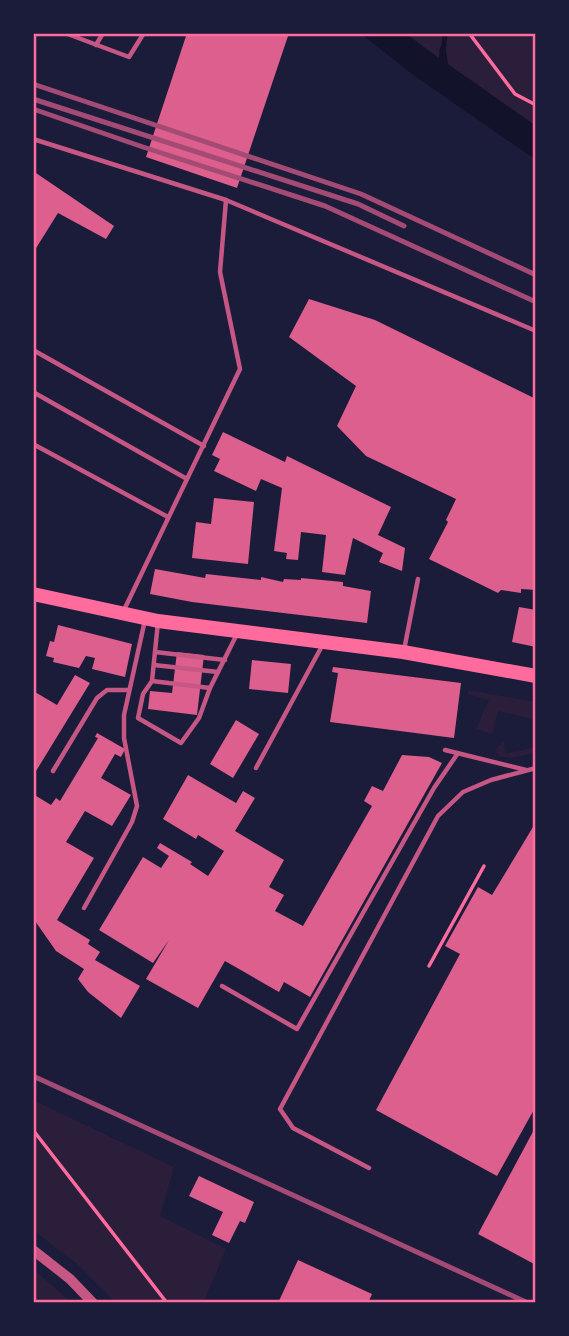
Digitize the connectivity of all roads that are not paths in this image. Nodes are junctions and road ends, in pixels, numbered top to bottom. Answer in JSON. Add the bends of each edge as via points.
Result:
{"nodes":[{"id":1,"x":65,"y":33,"type":"edge"},
{"id":2,"x":103,"y":33,"type":"edge"},
{"id":3,"x":144,"y":33,"type":"edge"},
{"id":4,"x":96,"y":45,"type":"junction"},
{"id":5,"x":33,"y":139,"type":"edge"},
{"id":6,"x":226,"y":200,"type":"junction"},
{"id":7,"x":536,"y":331,"type":"edge"},
{"id":8,"x":33,"y":350,"type":"edge"},
{"id":9,"x":33,"y":392,"type":"edge"},
{"id":10,"x":33,"y":444,"type":"edge"},
{"id":11,"x":204,"y":446,"type":"junction"},
{"id":12,"x":187,"y":479,"type":"junction"},
{"id":13,"x":168,"y":517,"type":"junction"},
{"id":14,"x":418,"y":579,"type":"dead end"},
{"id":15,"x":33,"y":594,"type":"edge"},
{"id":16,"x":122,"y":614,"type":"junction"},
{"id":17,"x":152,"y":620,"type":"junction"},
{"id":18,"x":238,"y":632,"type":"junction"},
{"id":19,"x":324,"y":642,"type":"junction"},
{"id":20,"x":155,"y":652,"type":"junction"},
{"id":21,"x":403,"y":652,"type":"junction"},
{"id":22,"x":225,"y":660,"type":"junction"},
{"id":23,"x":154,"y":665,"type":"junction"},
{"id":24,"x":218,"y":672,"type":"junction"},
{"id":25,"x":536,"y":676,"type":"edge"},
{"id":26,"x":152,"y":681,"type":"junction"},
{"id":27,"x":210,"y":688,"type":"junction"},
{"id":28,"x":129,"y":690,"type":"junction"},
{"id":29,"x":445,"y":750,"type":"dead end"},
{"id":30,"x":458,"y":754,"type":"junction"},
{"id":31,"x":256,"y":768,"type":"dead end"},
{"id":32,"x":536,"y":768,"type":"edge"},
{"id":33,"x":53,"y":771,"type":"dead end"},
{"id":34,"x":527,"y":771,"type":"junction"},
{"id":35,"x":84,"y":908,"type":"dead end"},
{"id":36,"x":222,"y":986,"type":"dead end"},
{"id":37,"x":369,"y":1168,"type":"dead end"},
{"id":38,"x":33,"y":1250,"type":"edge"},
{"id":39,"x":93,"y":1303,"type":"edge"}],
"edges":[{"from":1,"to":4,"type":"lane"},
{"from":2,"to":4,"type":"lane"},
{"from":3,"to":4,"type":"lane","via":[[129,57]]},
{"from":5,"to":6,"type":"lane"},
{"from":6,"to":7,"type":"lane"},
{"from":6,"to":11,"type":"lane","via":[[220,271],[240,369]]},
{"from":8,"to":11,"type":"lane"},
{"from":9,"to":12,"type":"lane"},
{"from":10,"to":13,"type":"lane"},
{"from":11,"to":12,"type":"lane"},
{"from":12,"to":13,"type":"lane"},
{"from":13,"to":16,"type":"lane"},
{"from":14,"to":21,"type":"lane"},
{"from":15,"to":16,"type":"main road"},
{"from":16,"to":17,"type":"main road"},
{"from":17,"to":18,"type":"main road"},
{"from":17,"to":20,"type":"lane"},
{"from":17,"to":28,"type":"lane"},
{"from":18,"to":19,"type":"main road"},
{"from":18,"to":22,"type":"lane"},
{"from":19,"to":21,"type":"main road"},
{"from":19,"to":31,"type":"lane"},
{"from":20,"to":22,"type":"lane"},
{"from":20,"to":23,"type":"lane"},
{"from":21,"to":25,"type":"main road"},
{"from":22,"to":24,"type":"lane"},
{"from":23,"to":24,"type":"lane"},
{"from":23,"to":26,"type":"lane"},
{"from":24,"to":27,"type":"lane"},
{"from":26,"to":27,"type":"lane"},
{"from":26,"to":27,"type":"lane","via":[[143,694],[138,718],[181,743],[200,718]]},
{"from":28,"to":33,"type":"lane","via":[[107,690],[97,698]]},
{"from":28,"to":35,"type":"lane","via":[[124,738],[137,807]]},
{"from":29,"to":30,"type":"lane"},
{"from":30,"to":34,"type":"lane"},
{"from":30,"to":36,"type":"lane","via":[[434,788],[298,1028]]},
{"from":32,"to":34,"type":"lane"},
{"from":34,"to":37,"type":"lane","via":[[463,792],[438,816],[280,1109],[293,1128]]},
{"from":38,"to":39,"type":"street"}]}
